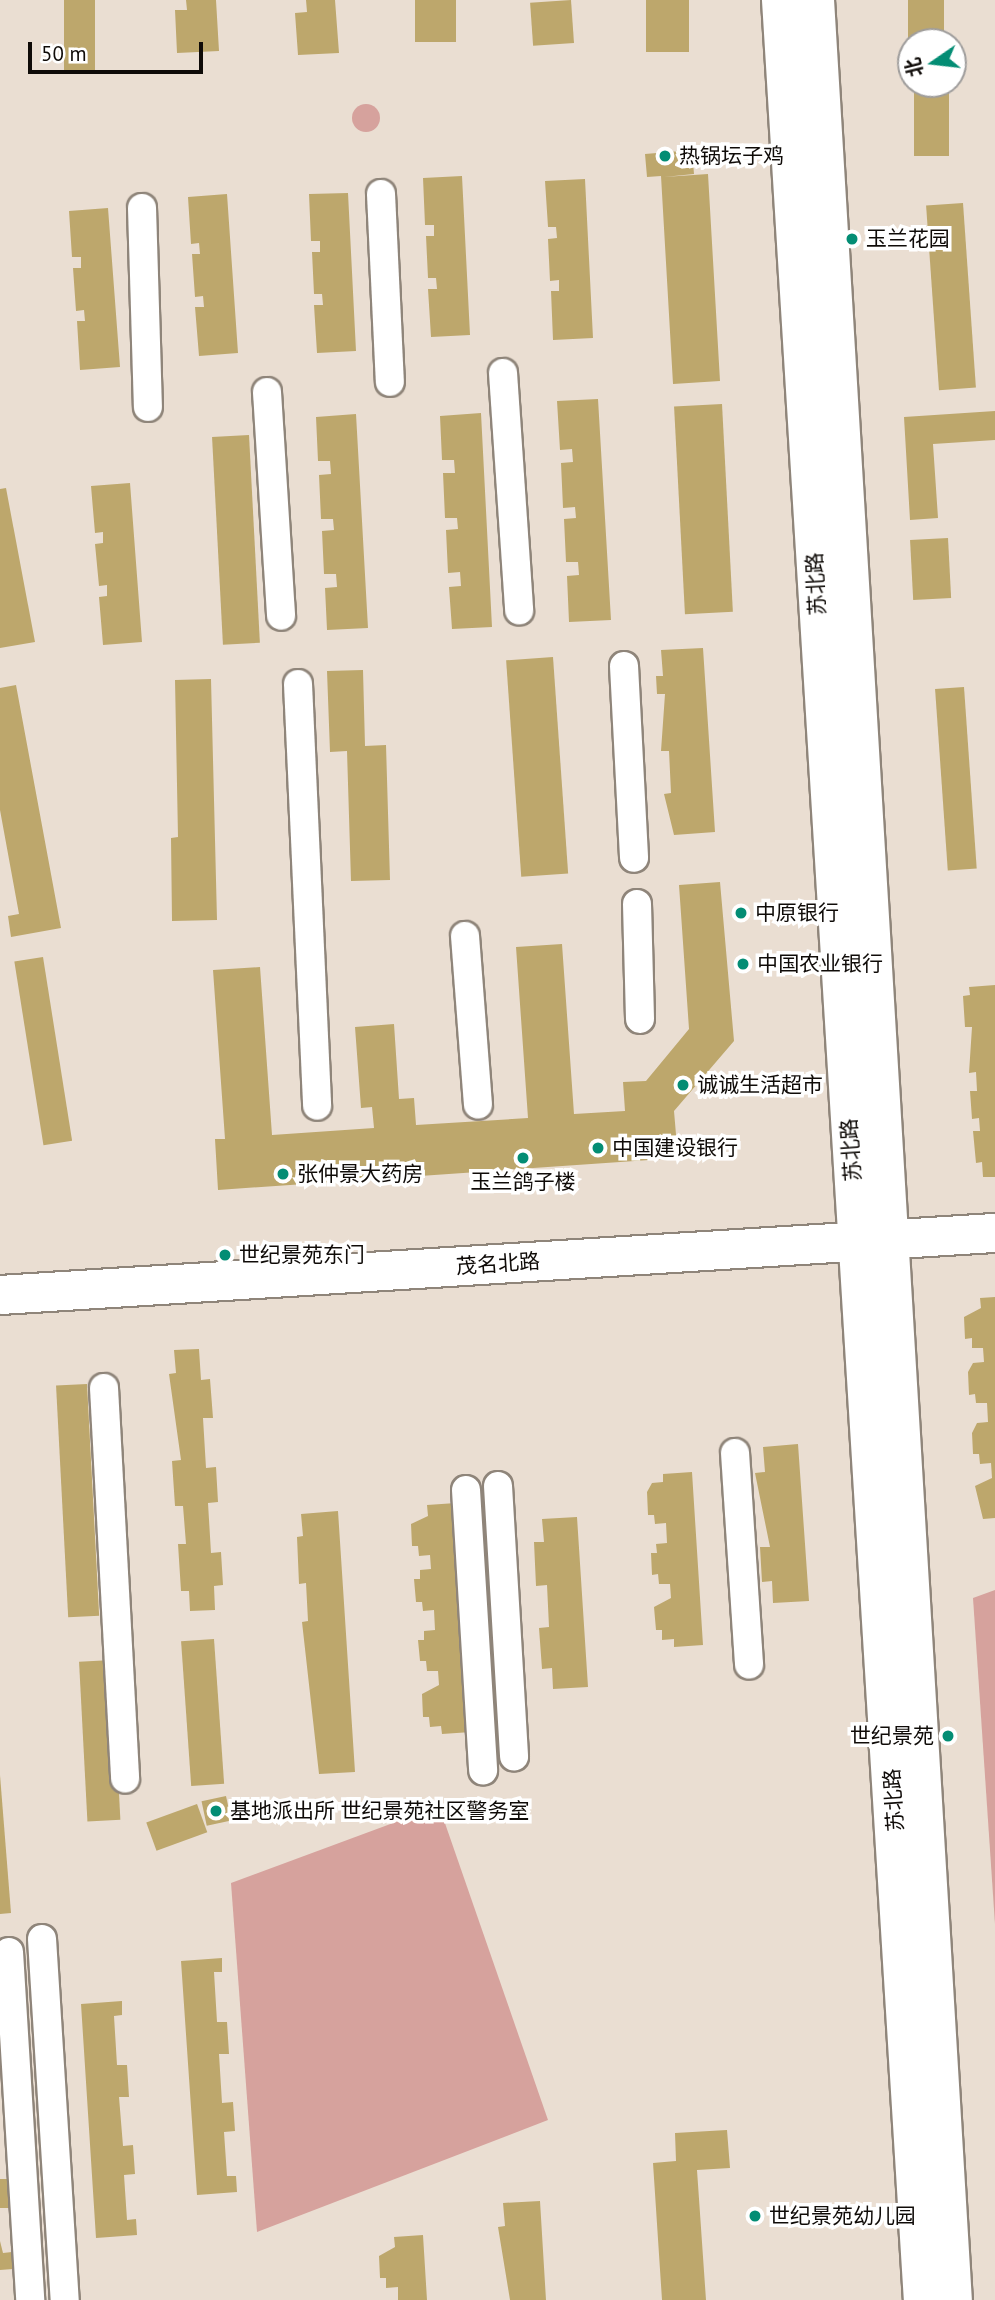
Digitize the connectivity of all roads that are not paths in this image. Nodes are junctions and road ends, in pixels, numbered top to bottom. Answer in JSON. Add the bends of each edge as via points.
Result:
{"nodes":[{"id":1,"x":781,"y":0,"type":"edge"},
{"id":2,"x":815,"y":0,"type":"edge"},
{"id":3,"x":381,"y":194,"type":"dead end"},
{"id":4,"x":142,"y":208,"type":"dead end"},
{"id":5,"x":503,"y":373,"type":"dead end"},
{"id":6,"x":390,"y":382,"type":"dead end"},
{"id":7,"x":267,"y":392,"type":"dead end"},
{"id":8,"x":148,"y":407,"type":"dead end"},
{"id":9,"x":519,"y":610,"type":"dead end"},
{"id":10,"x":281,"y":616,"type":"dead end"},
{"id":11,"x":624,"y":666,"type":"dead end"},
{"id":12,"x":298,"y":684,"type":"dead end"},
{"id":13,"x":634,"y":858,"type":"dead end"},
{"id":14,"x":636,"y":904,"type":"dead end"},
{"id":15,"x":465,"y":936,"type":"dead end"},
{"id":16,"x":640,"y":1019,"type":"dead end"},
{"id":17,"x":478,"y":1105,"type":"dead end"},
{"id":18,"x":317,"y":1106,"type":"dead end"},
{"id":19,"x":995,"y":1233,"type":"edge"},
{"id":20,"x":873,"y":1241,"type":"junction"},
{"id":21,"x":0,"y":1295,"type":"edge"},
{"id":22,"x":104,"y":1388,"type":"dead end"},
{"id":23,"x":735,"y":1452,"type":"dead end"},
{"id":24,"x":498,"y":1486,"type":"dead end"},
{"id":25,"x":466,"y":1490,"type":"dead end"},
{"id":26,"x":748,"y":1665,"type":"dead end"},
{"id":27,"x":514,"y":1757,"type":"dead end"},
{"id":28,"x":483,"y":1770,"type":"dead end"},
{"id":29,"x":125,"y":1778,"type":"dead end"},
{"id":30,"x":42,"y":1939,"type":"dead end"},
{"id":31,"x":9,"y":1952,"type":"dead end"},
{"id":32,"x":30,"y":2300,"type":"edge"},
{"id":33,"x":65,"y":2300,"type":"edge"},
{"id":34,"x":923,"y":2300,"type":"edge"},
{"id":35,"x":953,"y":2300,"type":"edge"}],
"edges":[{"from":1,"to":20,"type":"main road","name":"苏北路"},
{"from":2,"to":20,"type":"main road","name":"苏北路"},
{"from":3,"to":6,"type":"street"},
{"from":4,"to":8,"type":"street"},
{"from":5,"to":9,"type":"street"},
{"from":7,"to":10,"type":"street"},
{"from":11,"to":13,"type":"street"},
{"from":12,"to":18,"type":"street"},
{"from":14,"to":16,"type":"street"},
{"from":15,"to":17,"type":"street"},
{"from":19,"to":20,"type":"main road","name":"茂名北路"},
{"from":20,"to":21,"type":"main road","name":"茂名北路"},
{"from":20,"to":34,"type":"main road","name":"苏北路"},
{"from":20,"to":35,"type":"main road","name":"苏北路"},
{"from":22,"to":29,"type":"street"},
{"from":23,"to":26,"type":"street"},
{"from":24,"to":27,"type":"street"},
{"from":25,"to":28,"type":"street"},
{"from":30,"to":33,"type":"street"},
{"from":31,"to":32,"type":"street"}]}
